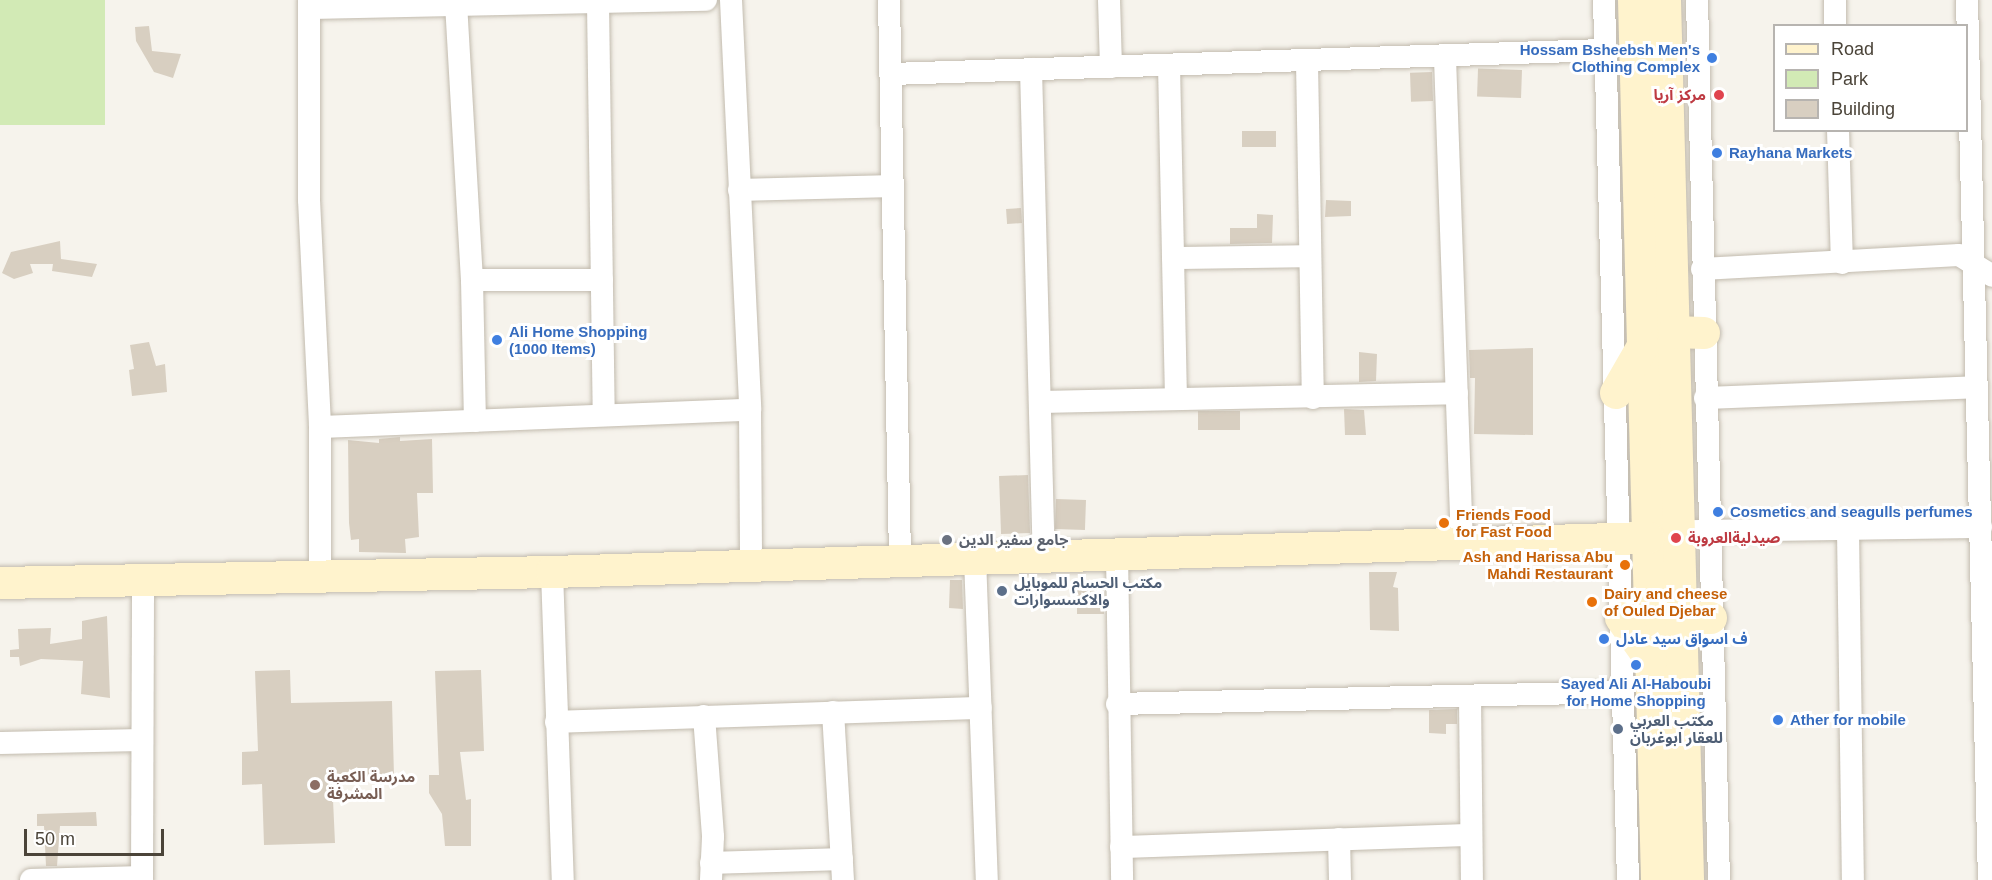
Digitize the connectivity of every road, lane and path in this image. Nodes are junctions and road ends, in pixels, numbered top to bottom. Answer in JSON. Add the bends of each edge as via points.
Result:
{"nodes":[{"id":1,"x":706,"y":0,"type":"edge"},
{"id":2,"x":731,"y":0,"type":"edge"},
{"id":3,"x":889,"y":0,"type":"edge"},
{"id":4,"x":1109,"y":0,"type":"edge"},
{"id":5,"x":1604,"y":0,"type":"edge"},
{"id":6,"x":1634,"y":0,"type":"edge"},
{"id":7,"x":1665,"y":0,"type":"edge"},
{"id":8,"x":1696,"y":0,"type":"edge"},
{"id":9,"x":1835,"y":0,"type":"edge"},
{"id":10,"x":1967,"y":0,"type":"edge"},
{"id":11,"x":456,"y":3,"type":"junction"},
{"id":12,"x":598,"y":3,"type":"junction"},
{"id":13,"x":309,"y":4,"type":"edge"},
{"id":14,"x":1835,"y":24,"type":"edge"},
{"id":15,"x":1967,"y":24,"type":"edge"},
{"id":16,"x":1604,"y":51,"type":"junction"},
{"id":17,"x":1445,"y":58,"type":"junction"},
{"id":18,"x":1307,"y":63,"type":"junction"},
{"id":19,"x":1169,"y":65,"type":"junction"},
{"id":20,"x":1968,"y":66,"type":"edge"},
{"id":21,"x":1111,"y":67,"type":"junction"},
{"id":22,"x":1031,"y":69,"type":"junction"},
{"id":23,"x":891,"y":74,"type":"junction"},
{"id":24,"x":1838,"y":132,"type":"edge"},
{"id":25,"x":893,"y":186,"type":"junction"},
{"id":26,"x":739,"y":190,"type":"junction"},
{"id":27,"x":1310,"y":256,"type":"junction"},
{"id":28,"x":1173,"y":258,"type":"junction"},
{"id":29,"x":1971,"y":262,"type":"junction"},
{"id":30,"x":1842,"y":263,"type":"junction"},
{"id":31,"x":1702,"y":269,"type":"junction"},
{"id":32,"x":1992,"y":276,"type":"edge"},
{"id":33,"x":472,"y":280,"type":"junction"},
{"id":34,"x":602,"y":280,"type":"junction"},
{"id":35,"x":1689,"y":332,"type":"junction"},
{"id":36,"x":1644,"y":345,"type":"junction"},
{"id":37,"x":1977,"y":387,"type":"junction"},
{"id":38,"x":1457,"y":393,"type":"junction"},
{"id":39,"x":1616,"y":393,"type":"junction"},
{"id":40,"x":1176,"y":398,"type":"junction"},
{"id":41,"x":1313,"y":398,"type":"junction"},
{"id":42,"x":1705,"y":398,"type":"junction"},
{"id":43,"x":1040,"y":402,"type":"junction"},
{"id":44,"x":750,"y":410,"type":"junction"},
{"id":45,"x":1985,"y":411,"type":"edge"},
{"id":46,"x":604,"y":415,"type":"junction"},
{"id":47,"x":475,"y":421,"type":"junction"},
{"id":48,"x":320,"y":428,"type":"junction"},
{"id":49,"x":1980,"y":527,"type":"junction"},
{"id":50,"x":1848,"y":530,"type":"junction"},
{"id":51,"x":1694,"y":531,"type":"junction"},
{"id":52,"x":1634,"y":539,"type":"junction"},
{"id":53,"x":1462,"y":544,"type":"junction"},
{"id":54,"x":1117,"y":554,"type":"junction"},
{"id":55,"x":1044,"y":556,"type":"junction"},
{"id":56,"x":975,"y":558,"type":"junction"},
{"id":57,"x":900,"y":560,"type":"junction"},
{"id":58,"x":751,"y":564,"type":"junction"},
{"id":59,"x":552,"y":572,"type":"junction"},
{"id":60,"x":320,"y":577,"type":"junction"},
{"id":61,"x":143,"y":582,"type":"junction"},
{"id":62,"x":0,"y":583,"type":"edge"},
{"id":63,"x":1621,"y":618,"type":"junction"},
{"id":64,"x":1696,"y":618,"type":"junction"},
{"id":65,"x":1651,"y":660,"type":"junction"},
{"id":66,"x":1623,"y":692,"type":"junction"},
{"id":67,"x":1470,"y":696,"type":"junction"},
{"id":68,"x":1117,"y":704,"type":"junction"},
{"id":69,"x":981,"y":708,"type":"junction"},
{"id":70,"x":833,"y":712,"type":"junction"},
{"id":71,"x":704,"y":716,"type":"junction"},
{"id":72,"x":556,"y":722,"type":"junction"},
{"id":73,"x":142,"y":740,"type":"junction"},
{"id":74,"x":0,"y":743,"type":"edge"},
{"id":75,"x":1990,"y":806,"type":"edge"},
{"id":76,"x":1470,"y":834,"type":"junction"},
{"id":77,"x":1339,"y":839,"type":"junction"},
{"id":78,"x":1121,"y":847,"type":"junction"},
{"id":79,"x":1687,"y":848,"type":"junction"},
{"id":80,"x":843,"y":869,"type":"edge"},
{"id":81,"x":711,"y":872,"type":"edge"},
{"id":82,"x":142,"y":878,"type":"edge"},
{"id":83,"x":31,"y":880,"type":"edge"},
{"id":84,"x":563,"y":880,"type":"edge"},
{"id":85,"x":987,"y":880,"type":"edge"},
{"id":86,"x":1122,"y":880,"type":"edge"},
{"id":87,"x":1340,"y":880,"type":"edge"},
{"id":88,"x":1472,"y":880,"type":"edge"},
{"id":89,"x":1628,"y":880,"type":"edge"},
{"id":90,"x":1657,"y":880,"type":"edge"},
{"id":91,"x":1688,"y":880,"type":"edge"},
{"id":92,"x":1713,"y":880,"type":"edge"},
{"id":93,"x":1719,"y":880,"type":"edge"},
{"id":94,"x":1853,"y":880,"type":"edge"},
{"id":95,"x":1989,"y":880,"type":"edge"}],
"edges":[{"from":1,"to":12,"type":"street"},
{"from":2,"to":26,"type":"street"},
{"from":3,"to":23,"type":"street"},
{"from":4,"to":21,"type":"street"},
{"from":5,"to":16,"type":"street"},
{"from":6,"to":36,"type":"main road"},
{"from":7,"to":35,"type":"main road"},
{"from":8,"to":31,"type":"street"},
{"from":9,"to":14,"type":"street"},
{"from":10,"to":15,"type":"street"},
{"from":11,"to":12,"type":"street"},
{"from":11,"to":13,"type":"street"},
{"from":11,"to":33,"type":"street"},
{"from":12,"to":34,"type":"street"},
{"from":13,"to":48,"type":"street","via":[[309,200]]},
{"from":16,"to":17,"type":"street"},
{"from":16,"to":39,"type":"street"},
{"from":17,"to":18,"type":"street"},
{"from":17,"to":38,"type":"street"},
{"from":18,"to":19,"type":"street"},
{"from":18,"to":27,"type":"street"},
{"from":19,"to":21,"type":"street"},
{"from":19,"to":28,"type":"street"},
{"from":20,"to":29,"type":"street"},
{"from":21,"to":22,"type":"street"},
{"from":22,"to":23,"type":"street"},
{"from":22,"to":43,"type":"street"},
{"from":23,"to":25,"type":"street"},
{"from":24,"to":30,"type":"street"},
{"from":25,"to":26,"type":"street"},
{"from":25,"to":57,"type":"street"},
{"from":26,"to":44,"type":"street"},
{"from":27,"to":28,"type":"street"},
{"from":27,"to":41,"type":"street"},
{"from":28,"to":40,"type":"street"},
{"from":29,"to":30,"type":"street","via":[[1959,255]]},
{"from":29,"to":32,"type":"street"},
{"from":29,"to":37,"type":"street"},
{"from":30,"to":31,"type":"street"},
{"from":31,"to":35,"type":"street"},
{"from":33,"to":34,"type":"street"},
{"from":33,"to":47,"type":"street"},
{"from":34,"to":46,"type":"street"},
{"from":35,"to":42,"type":"street"},
{"from":35,"to":51,"type":"main road"},
{"from":36,"to":39,"type":"main road"},
{"from":36,"to":52,"type":"main road"},
{"from":37,"to":42,"type":"street"},
{"from":37,"to":45,"type":"street"},
{"from":38,"to":41,"type":"street"},
{"from":38,"to":53,"type":"street"},
{"from":39,"to":52,"type":"street"},
{"from":40,"to":41,"type":"street"},
{"from":40,"to":43,"type":"street"},
{"from":42,"to":51,"type":"street"},
{"from":43,"to":55,"type":"street"},
{"from":44,"to":46,"type":"street"},
{"from":44,"to":58,"type":"street"},
{"from":45,"to":49,"type":"street"},
{"from":46,"to":47,"type":"street"},
{"from":47,"to":48,"type":"street"},
{"from":48,"to":60,"type":"street"},
{"from":49,"to":50,"type":"street"},
{"from":49,"to":75,"type":"street"},
{"from":50,"to":51,"type":"street"},
{"from":50,"to":94,"type":"street"},
{"from":51,"to":64,"type":"main road"},
{"from":52,"to":53,"type":"main road"},
{"from":52,"to":63,"type":"street"},
{"from":52,"to":65,"type":"main road"},
{"from":53,"to":54,"type":"main road"},
{"from":54,"to":55,"type":"main road"},
{"from":54,"to":68,"type":"street"},
{"from":55,"to":56,"type":"main road"},
{"from":56,"to":57,"type":"main road"},
{"from":56,"to":69,"type":"street"},
{"from":57,"to":58,"type":"main road"},
{"from":58,"to":59,"type":"main road"},
{"from":59,"to":60,"type":"main road"},
{"from":59,"to":72,"type":"street"},
{"from":60,"to":61,"type":"main road"},
{"from":61,"to":62,"type":"main road"},
{"from":61,"to":73,"type":"street"},
{"from":63,"to":65,"type":"main road"},
{"from":63,"to":66,"type":"street"},
{"from":64,"to":79,"type":"main road"},
{"from":64,"to":93,"type":"street"},
{"from":65,"to":90,"type":"main road"},
{"from":66,"to":67,"type":"street"},
{"from":66,"to":89,"type":"street"},
{"from":67,"to":68,"type":"street"},
{"from":67,"to":76,"type":"street"},
{"from":68,"to":78,"type":"street"},
{"from":69,"to":70,"type":"street"},
{"from":69,"to":85,"type":"street"},
{"from":70,"to":71,"type":"street"},
{"from":70,"to":80,"type":"street"},
{"from":71,"to":72,"type":"street"},
{"from":71,"to":81,"type":"street","via":[[713,818]]},
{"from":72,"to":84,"type":"street"},
{"from":73,"to":74,"type":"street"},
{"from":73,"to":82,"type":"street"},
{"from":75,"to":95,"type":"street"},
{"from":76,"to":77,"type":"street"},
{"from":76,"to":88,"type":"street"},
{"from":77,"to":78,"type":"street"},
{"from":77,"to":87,"type":"street"},
{"from":78,"to":86,"type":"street"},
{"from":79,"to":91,"type":"main road"},
{"from":79,"to":92,"type":"main road"},
{"from":80,"to":81,"type":"street"},
{"from":82,"to":83,"type":"street"}]}
